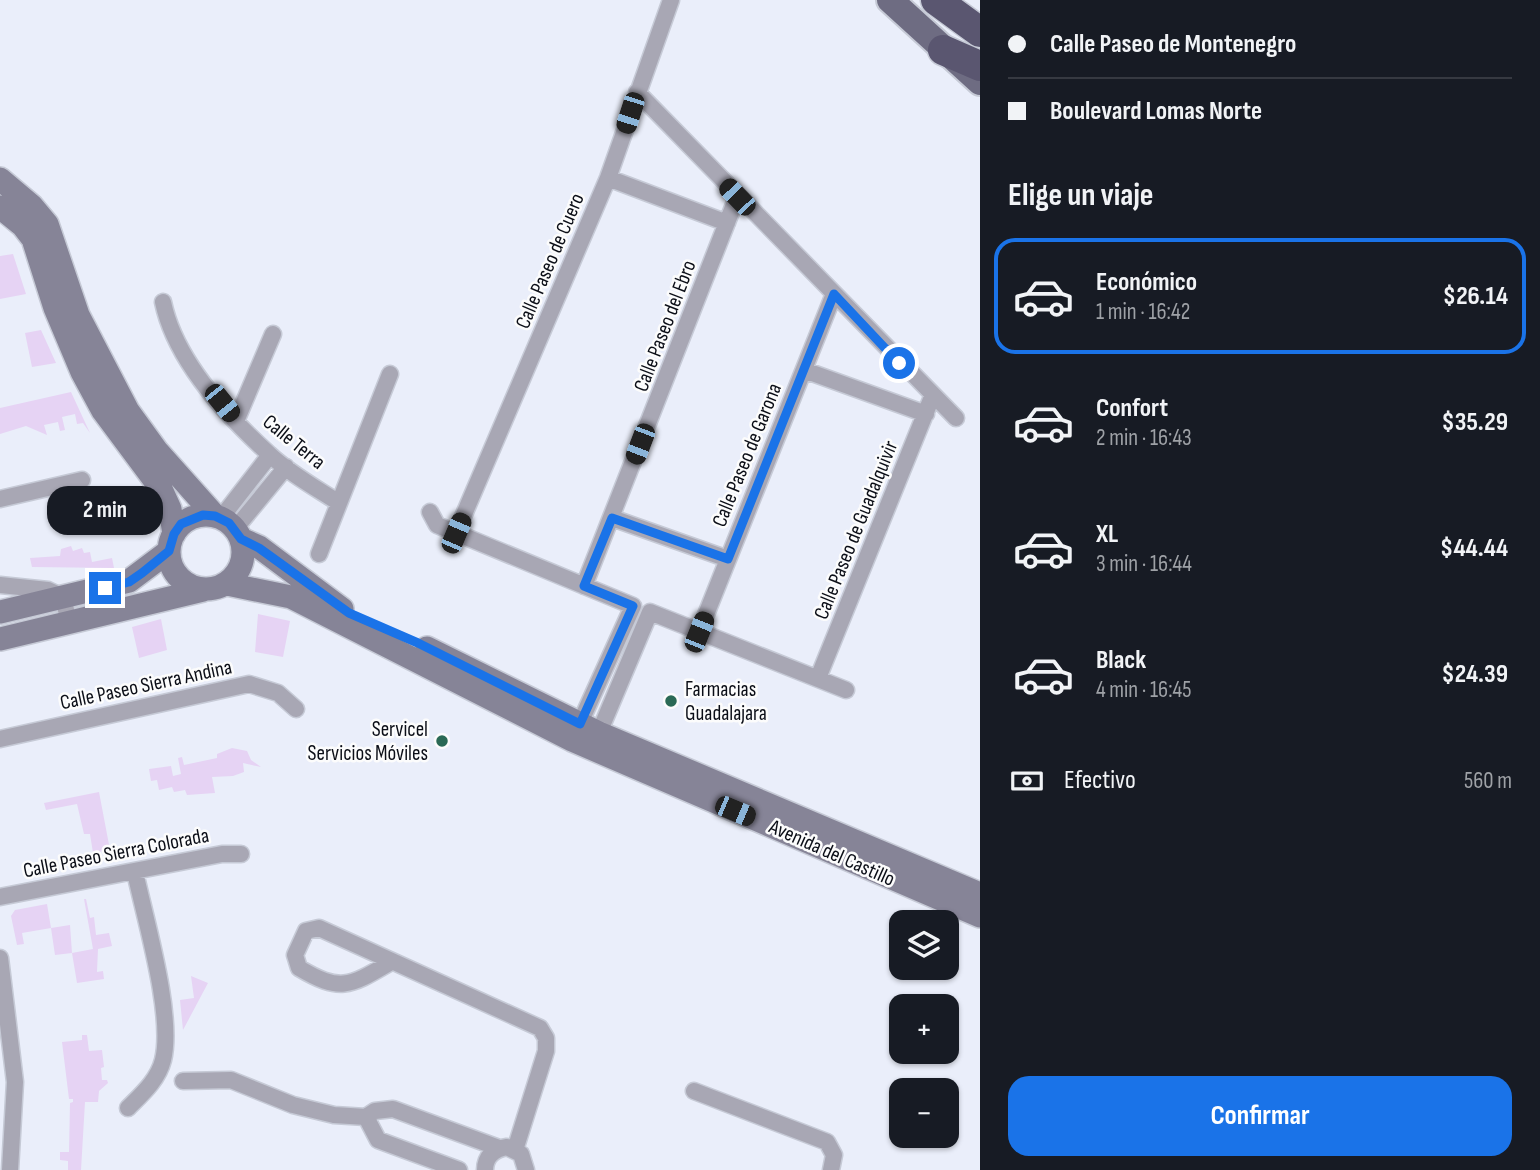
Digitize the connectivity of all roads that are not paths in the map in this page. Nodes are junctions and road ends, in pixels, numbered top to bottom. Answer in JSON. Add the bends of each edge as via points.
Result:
{"nodes":[{"id":1,"x":671,"y":0,"type":"edge"},
{"id":2,"x":890,"y":0,"type":"edge"},
{"id":3,"x":936,"y":0,"type":"edge"},
{"id":4,"x":980,"y":32,"type":"edge"},
{"id":5,"x":943,"y":50,"type":"junction"},
{"id":6,"x":980,"y":65,"type":"edge"},
{"id":7,"x":980,"y":82,"type":"edge"},
{"id":8,"x":637,"y":92,"type":"junction"},
{"id":9,"x":608,"y":178,"type":"junction"},
{"id":10,"x":0,"y":179,"type":"edge"},
{"id":11,"x":737,"y":197,"type":"junction"},
{"id":12,"x":0,"y":207,"type":"edge"},
{"id":13,"x":727,"y":223,"type":"junction"},
{"id":14,"x":40,"y":231,"type":"junction"},
{"id":15,"x":834,"y":294,"type":"junction"},
{"id":16,"x":163,"y":302,"type":"dead end"},
{"id":17,"x":273,"y":334,"type":"dead end"},
{"id":18,"x":804,"y":370,"type":"junction"},
{"id":19,"x":390,"y":373,"type":"dead end"},
{"id":20,"x":932,"y":397,"type":"junction"},
{"id":21,"x":926,"y":414,"type":"junction"},
{"id":22,"x":956,"y":418,"type":"dead end"},
{"id":23,"x":236,"y":421,"type":"junction"},
{"id":24,"x":270,"y":455,"type":"junction"},
{"id":25,"x":286,"y":467,"type":"junction"},
{"id":26,"x":82,"y":480,"type":"dead end"},
{"id":27,"x":0,"y":499,"type":"edge"},
{"id":28,"x":339,"y":503,"type":"junction"},
{"id":29,"x":430,"y":512,"type":"dead end"},
{"id":30,"x":612,"y":518,"type":"junction"},
{"id":31,"x":228,"y":526,"type":"junction"},
{"id":32,"x":456,"y":533,"type":"junction"},
{"id":33,"x":171,"y":542,"type":"junction"},
{"id":34,"x":319,"y":554,"type":"dead end"},
{"id":35,"x":728,"y":559,"type":"junction"},
{"id":36,"x":227,"y":584,"type":"junction"},
{"id":37,"x":0,"y":586,"type":"edge"},
{"id":38,"x":584,"y":586,"type":"junction"},
{"id":39,"x":203,"y":590,"type":"junction"},
{"id":40,"x":91,"y":591,"type":"junction"},
{"id":41,"x":63,"y":597,"type":"junction"},
{"id":42,"x":0,"y":612,"type":"edge"},
{"id":43,"x":96,"y":617,"type":"junction"},
{"id":44,"x":69,"y":623,"type":"junction"},
{"id":45,"x":622,"y":632,"type":"junction"},
{"id":46,"x":699,"y":632,"type":"junction"},
{"id":47,"x":0,"y":639,"type":"edge"},
{"id":48,"x":639,"y":639,"type":"junction"},
{"id":49,"x":414,"y":650,"type":"junction"},
{"id":50,"x":818,"y":678,"type":"junction"},
{"id":51,"x":846,"y":690,"type":"dead end"},
{"id":52,"x":296,"y":709,"type":"dead end"},
{"id":53,"x":586,"y":736,"type":"junction"},
{"id":54,"x":0,"y":738,"type":"edge"},
{"id":55,"x":241,"y":854,"type":"dead end"},
{"id":56,"x":135,"y":872,"type":"junction"},
{"id":57,"x":980,"y":894,"type":"edge"},
{"id":58,"x":0,"y":897,"type":"edge"},
{"id":59,"x":980,"y":916,"type":"edge"},
{"id":60,"x":0,"y":958,"type":"edge"},
{"id":61,"x":391,"y":962,"type":"junction"},
{"id":62,"x":183,"y":1081,"type":"dead end"},
{"id":63,"x":694,"y":1091,"type":"dead end"},
{"id":64,"x":128,"y":1108,"type":"dead end"},
{"id":65,"x":366,"y":1117,"type":"junction"},
{"id":66,"x":520,"y":1160,"type":"edge"},
{"id":67,"x":10,"y":1170,"type":"edge"},
{"id":68,"x":459,"y":1170,"type":"edge"},
{"id":69,"x":485,"y":1170,"type":"edge"},
{"id":70,"x":831,"y":1170,"type":"edge"}],
"edges":[{"from":1,"to":8,"type":"street","name":"Calle Paseo de Cuero"},
{"from":2,"to":5,"type":"main road"},
{"from":3,"to":4,"type":"highway"},
{"from":5,"to":6,"type":"highway"},
{"from":5,"to":7,"type":"main road"},
{"from":8,"to":9,"type":"street","name":"Calle Paseo de Cuero"},
{"from":8,"to":11,"type":"street"},
{"from":9,"to":13,"type":"street"},
{"from":9,"to":32,"type":"street","name":"Calle Paseo de Cuero"},
{"from":10,"to":14,"type":"main road","via":[[32,205]]},
{"from":11,"to":13,"type":"street","name":"Calle Paseo del Ebro"},
{"from":11,"to":15,"type":"street"},
{"from":12,"to":14,"type":"main road","via":[[23,226]]},
{"from":13,"to":30,"type":"street","name":"Calle Paseo del Ebro"},
{"from":14,"to":31,"type":"main road","name":"Avenida del Castillo","via":[[128,411],[158,451]]},
{"from":14,"to":33,"type":"main road","via":[[55,308],[103,411],[161,489],[170,509]]},
{"from":15,"to":18,"type":"street","name":"Calle Paseo de Garona"},
{"from":15,"to":20,"type":"street"},
{"from":16,"to":23,"type":"street","name":"Calle Terra","via":[[167,320],[193,367]]},
{"from":17,"to":23,"type":"street"},
{"from":18,"to":21,"type":"street"},
{"from":18,"to":35,"type":"street","name":"Calle Paseo de Garona"},
{"from":19,"to":28,"type":"street"},
{"from":20,"to":21,"type":"street","name":"Calle Paseo de Guadalquivir"},
{"from":20,"to":22,"type":"street"},
{"from":21,"to":50,"type":"street","name":"Calle Paseo de Guadalquivir"},
{"from":23,"to":24,"type":"street","name":"Calle Terra"},
{"from":24,"to":25,"type":"street","name":"Calle Terra"},
{"from":24,"to":31,"type":"street"},
{"from":25,"to":28,"type":"street","name":"Calle Terra"},
{"from":25,"to":31,"type":"street"},
{"from":26,"to":27,"type":"street"},
{"from":28,"to":34,"type":"street"},
{"from":29,"to":32,"type":"street","via":[[437,525]]},
{"from":30,"to":35,"type":"street"},
{"from":30,"to":38,"type":"street","name":"Calle Paseo del Ebro"},
{"from":31,"to":33,"type":"main road","via":[[191,518]]},
{"from":31,"to":36,"type":"main road","via":[[242,564]]},
{"from":31,"to":49,"type":"main road","name":"Avenida del Castillo","via":[[349,613]]},
{"from":32,"to":38,"type":"street"},
{"from":33,"to":39,"type":"main road","via":[[175,573]]},
{"from":33,"to":40,"type":"main road","via":[[129,582]]},
{"from":35,"to":46,"type":"street","name":"Calle Paseo de Garona"},
{"from":36,"to":39,"type":"main road"},
{"from":36,"to":49,"type":"main road","name":"Avenida del Castillo","via":[[291,597]]},
{"from":37,"to":41,"type":"street","via":[[48,590]]},
{"from":38,"to":45,"type":"street","via":[[633,606]]},
{"from":39,"to":43,"type":"main road"},
{"from":40,"to":41,"type":"main road"},
{"from":40,"to":43,"type":"main road"},
{"from":41,"to":42,"type":"main road"},
{"from":41,"to":44,"type":"street"},
{"from":43,"to":44,"type":"main road"},
{"from":44,"to":47,"type":"main road"},
{"from":45,"to":48,"type":"street"},
{"from":45,"to":53,"type":"street"},
{"from":46,"to":48,"type":"street","via":[[650,612]]},
{"from":46,"to":50,"type":"street"},
{"from":48,"to":53,"type":"street"},
{"from":49,"to":53,"type":"main road","name":"Avenida del Castillo"},
{"from":50,"to":51,"type":"street"},
{"from":52,"to":54,"type":"street","name":"Calle Paseo Sierra Andina","via":[[278,693],[248,684]]},
{"from":53,"to":57,"type":"main road","name":"Avenida del Castillo"},
{"from":53,"to":59,"type":"main road","name":"Avenida del Castillo"},
{"from":55,"to":56,"type":"street","name":"Calle Paseo Sierra Colorada"},
{"from":56,"to":58,"type":"street","name":"Calle Paseo Sierra Colorada"},
{"from":56,"to":64,"type":"street","via":[[165,1037],[163,1061],[150,1086]]},
{"from":60,"to":67,"type":"street","via":[[15,1082]]},
{"from":61,"to":61,"type":"street","via":[[319,928],[306,931],[295,955],[299,968],[332,985],[359,979]]},
{"from":61,"to":66,"type":"street","via":[[540,1028],[546,1051]]},
{"from":62,"to":65,"type":"street","via":[[231,1080],[293,1105]]},
{"from":63,"to":70,"type":"street","via":[[827,1142],[834,1156]]},
{"from":65,"to":66,"type":"street","via":[[393,1109]]},
{"from":65,"to":68,"type":"street","via":[[378,1140]]},
{"from":66,"to":69,"type":"street","via":[[487,1159]]}]}
